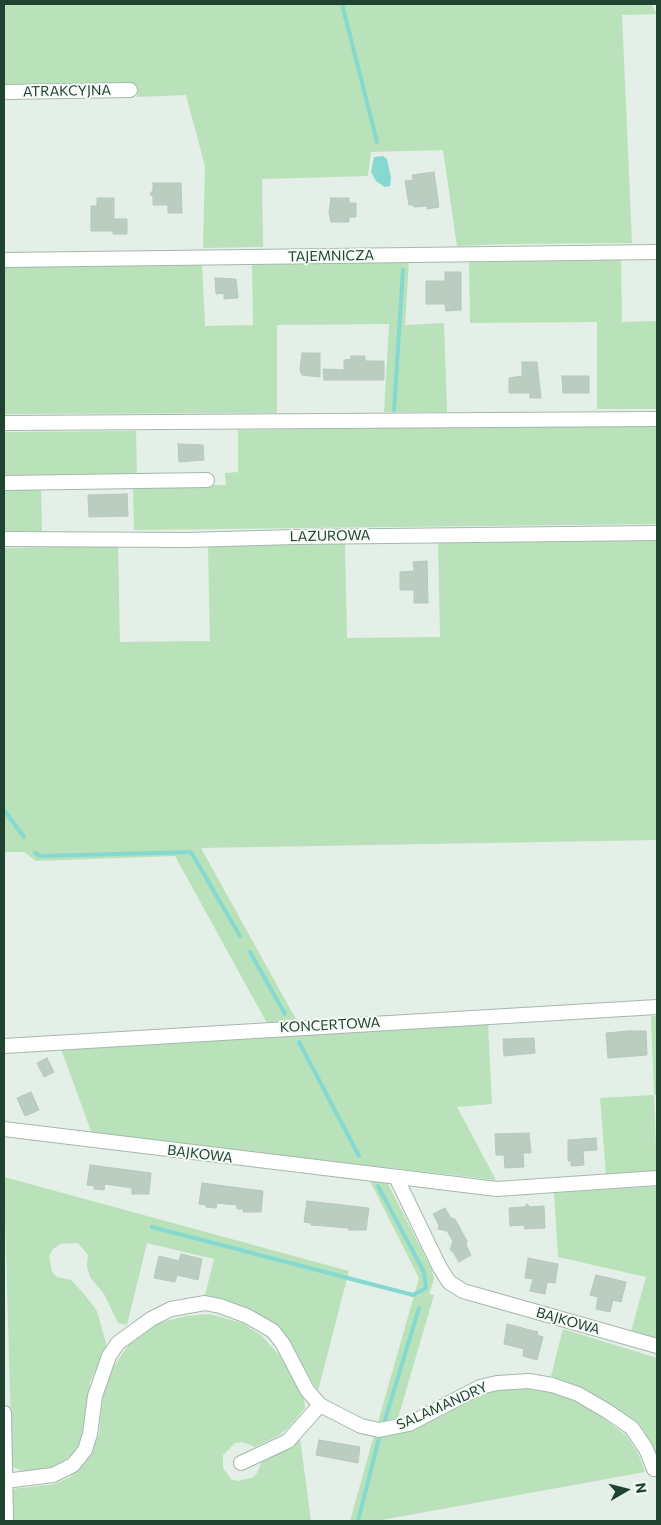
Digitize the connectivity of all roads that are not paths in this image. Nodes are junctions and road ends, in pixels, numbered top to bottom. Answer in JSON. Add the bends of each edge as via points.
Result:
{"nodes":[{"id":1,"x":130,"y":90,"type":"dead end"},
{"id":2,"x":4,"y":92,"type":"edge"},
{"id":3,"x":657,"y":252,"type":"edge"},
{"id":4,"x":4,"y":260,"type":"edge"},
{"id":5,"x":657,"y":419,"type":"edge"},
{"id":6,"x":4,"y":423,"type":"edge"},
{"id":7,"x":207,"y":480,"type":"dead end"},
{"id":8,"x":4,"y":483,"type":"edge"},
{"id":9,"x":657,"y":533,"type":"edge"},
{"id":10,"x":4,"y":539,"type":"edge"},
{"id":11,"x":657,"y":1006,"type":"edge"},
{"id":12,"x":4,"y":1046,"type":"edge"},
{"id":13,"x":4,"y":1129,"type":"edge"},
{"id":14,"x":396,"y":1177,"type":"junction"},
{"id":15,"x":657,"y":1178,"type":"edge"},
{"id":16,"x":657,"y":1346,"type":"edge"},
{"id":17,"x":320,"y":1406,"type":"junction"},
{"id":18,"x":4,"y":1413,"type":"edge"},
{"id":19,"x":241,"y":1463,"type":"dead end"},
{"id":20,"x":654,"y":1469,"type":"dead end"},
{"id":21,"x":5,"y":1481,"type":"junction"},
{"id":22,"x":6,"y":1521,"type":"edge"}],
"edges":[{"from":1,"to":2,"type":"street","name":"ATRAKCYJNA"},
{"from":3,"to":4,"type":"street","name":"TAJEMNICZA"},
{"from":5,"to":6,"type":"street"},
{"from":7,"to":8,"type":"street"},
{"from":9,"to":10,"type":"street","name":"LAZUROWA","via":[[187,540]]},
{"from":11,"to":12,"type":"street","name":"KONCERTOWA"},
{"from":13,"to":14,"type":"street","name":"BAJKOWA"},
{"from":14,"to":15,"type":"street","name":"BAJKOWA","via":[[497,1189]]},
{"from":14,"to":16,"type":"street","name":"BAJKOWA","via":[[449,1282],[463,1291]]},
{"from":17,"to":19,"type":"street","via":[[288,1441]]},
{"from":17,"to":20,"type":"street","name":"SALAMANDRY","via":[[361,1426],[379,1430],[409,1424],[480,1387],[529,1381],[552,1385],[578,1394],[632,1428],[646,1448]]},
{"from":17,"to":21,"type":"street","name":"SALAMANDRY","via":[[307,1390],[273,1331],[220,1306],[205,1303],[178,1308],[136,1328],[118,1343],[109,1356],[95,1396],[86,1450],[73,1464],[54,1475]]},
{"from":18,"to":21,"type":"street"},
{"from":21,"to":22,"type":"street"}]}
